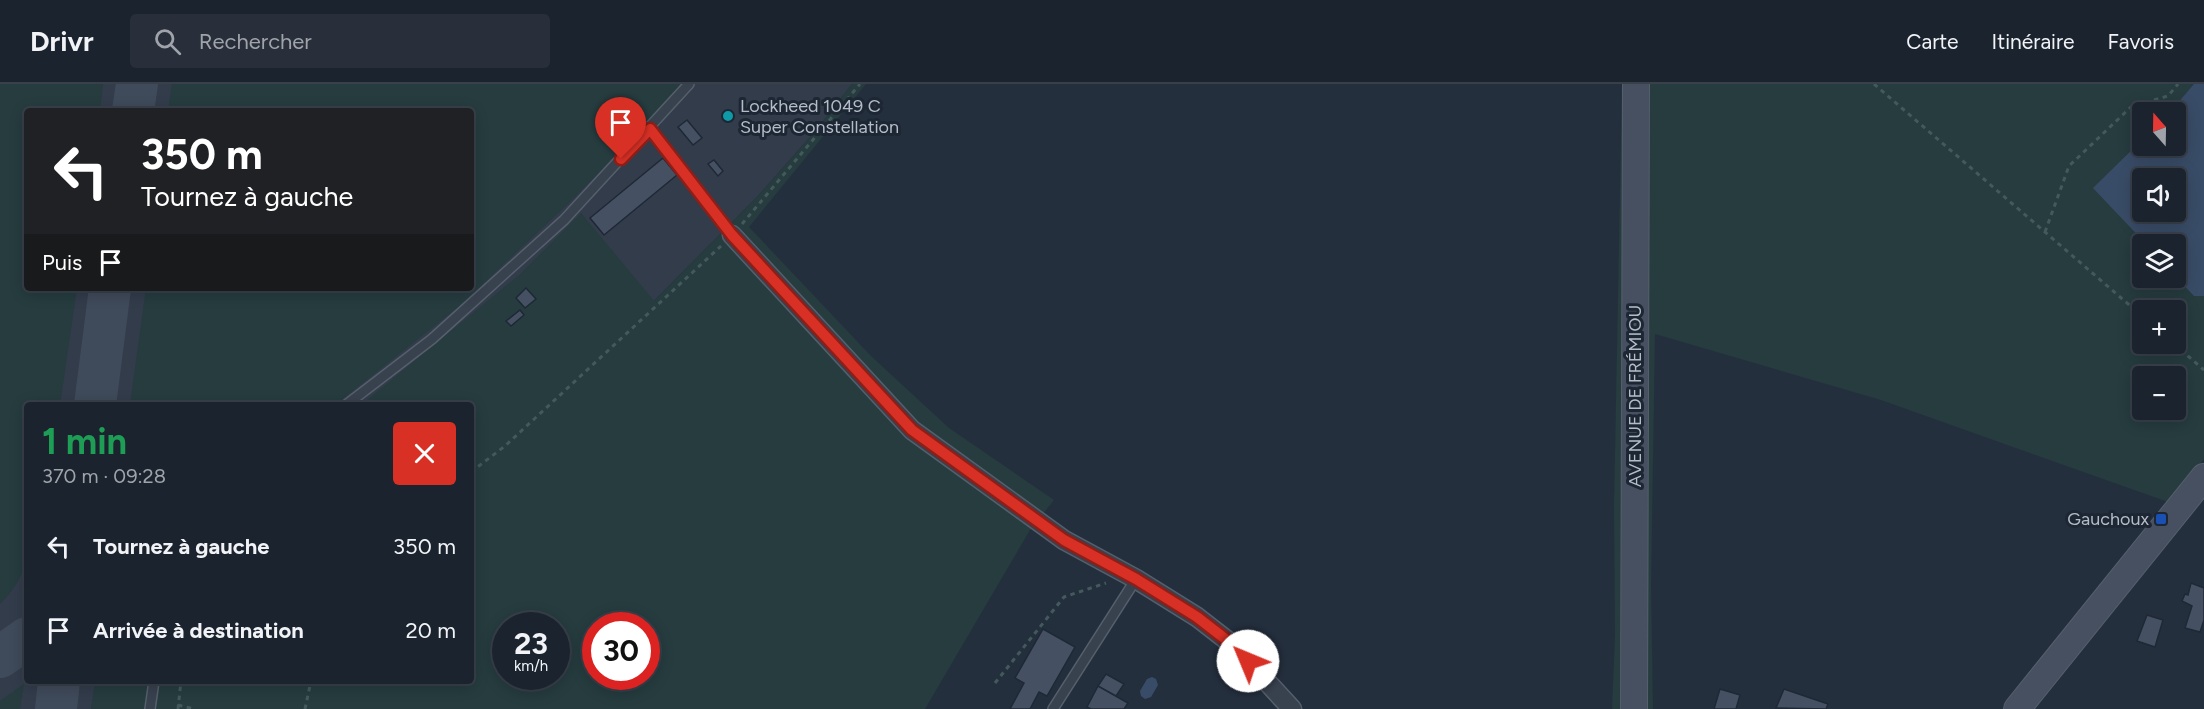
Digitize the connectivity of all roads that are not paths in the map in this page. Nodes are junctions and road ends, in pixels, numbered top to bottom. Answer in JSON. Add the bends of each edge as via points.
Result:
{"nodes":[{"id":1,"x":689,"y":84,"type":"edge"},
{"id":2,"x":1636,"y":84,"type":"edge"},
{"id":3,"x":650,"y":129,"type":"junction"},
{"id":4,"x":732,"y":235,"type":"joint"},
{"id":5,"x":350,"y":402,"type":"edge"},
{"id":6,"x":2204,"y":477,"type":"edge"},
{"id":7,"x":1136,"y":579,"type":"junction"},
{"id":8,"x":154,"y":684,"type":"edge"},
{"id":9,"x":150,"y":709,"type":"edge"},
{"id":10,"x":1053,"y":709,"type":"edge"},
{"id":11,"x":1292,"y":709,"type":"edge"},
{"id":12,"x":1634,"y":709,"type":"edge"},
{"id":13,"x":2017,"y":709,"type":"edge"}],
"edges":[{"from":1,"to":3,"type":"lane"},
{"from":2,"to":12,"type":"main road","name":"AVENUE DE FRÉMIOU"},
{"from":3,"to":4,"type":"lane"},
{"from":3,"to":5,"type":"lane","via":[[564,220],[432,339]]},
{"from":4,"to":7,"type":"street","via":[[912,430],[1064,540]]},
{"from":6,"to":13,"type":"main road"},
{"from":7,"to":10,"type":"lane"},
{"from":7,"to":11,"type":"street","via":[[1233,645]]},
{"from":8,"to":9,"type":"lane"}]}
